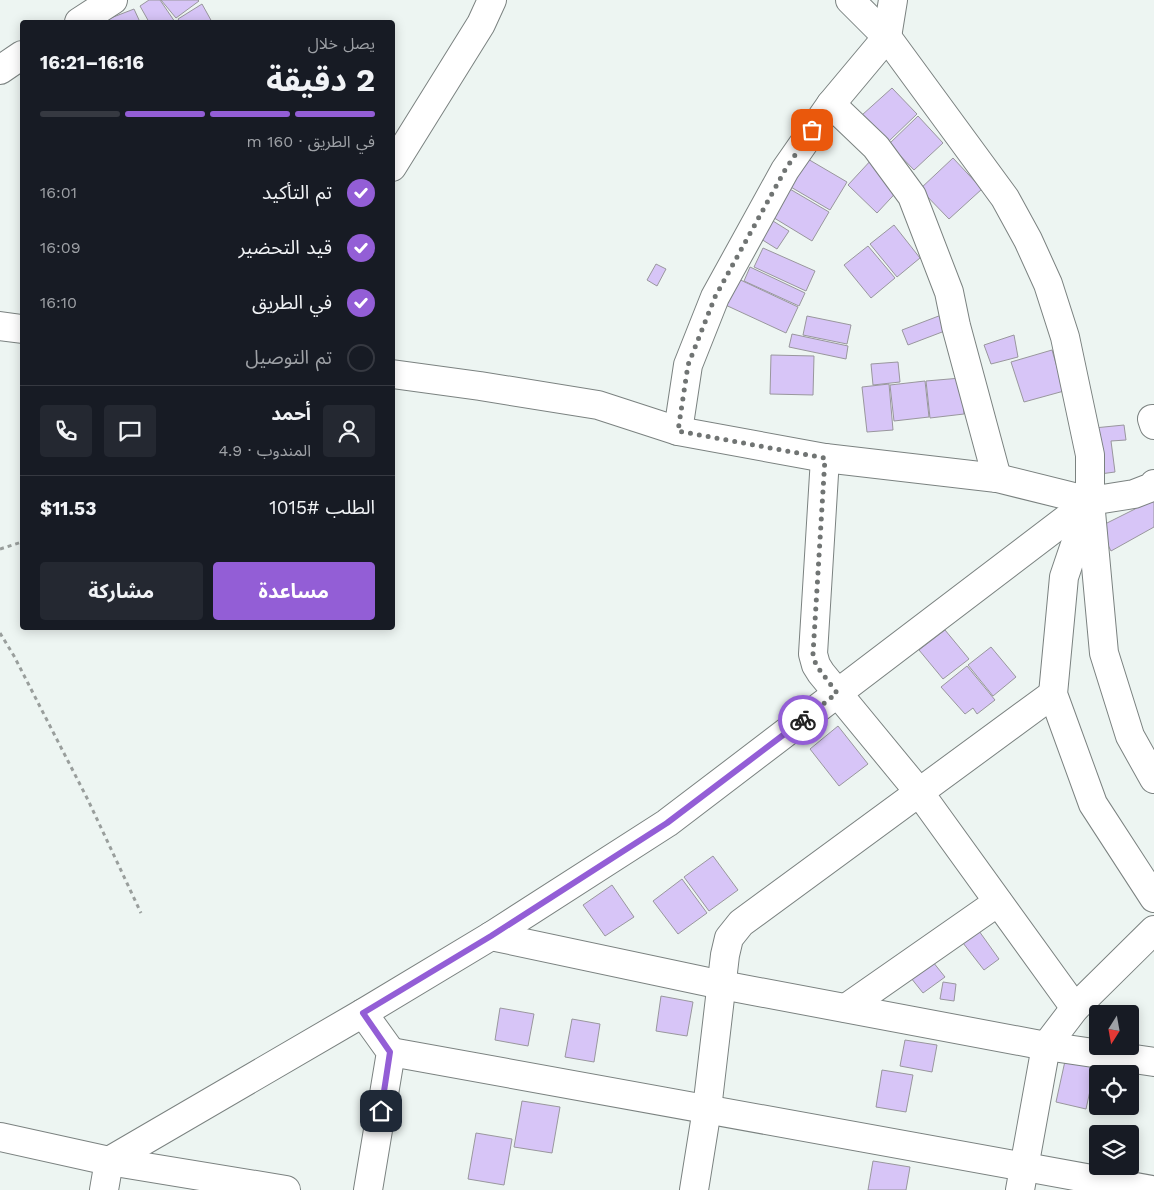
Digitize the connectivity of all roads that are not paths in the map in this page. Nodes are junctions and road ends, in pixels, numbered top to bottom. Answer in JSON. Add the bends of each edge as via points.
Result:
{"nodes":[{"id":1,"x":113,"y":0,"type":"edge"},
{"id":2,"x":492,"y":0,"type":"edge"},
{"id":3,"x":850,"y":0,"type":"edge"},
{"id":4,"x":893,"y":0,"type":"edge"},
{"id":5,"x":82,"y":20,"type":"edge"},
{"id":6,"x":887,"y":37,"type":"junction"},
{"id":7,"x":20,"y":56,"type":"edge"},
{"id":8,"x":0,"y":70,"type":"edge"},
{"id":9,"x":831,"y":104,"type":"junction"},
{"id":10,"x":395,"y":162,"type":"edge"},
{"id":11,"x":0,"y":326,"type":"edge"},
{"id":12,"x":20,"y":329,"type":"edge"},
{"id":13,"x":395,"y":374,"type":"edge"},
{"id":14,"x":678,"y":431,"type":"junction"},
{"id":15,"x":825,"y":458,"type":"junction"},
{"id":16,"x":997,"y":478,"type":"junction"},
{"id":17,"x":1154,"y":484,"type":"edge"},
{"id":18,"x":1090,"y":501,"type":"junction"},
{"id":19,"x":837,"y":693,"type":"junction"},
{"id":20,"x":1054,"y":694,"type":"junction"},
{"id":21,"x":1154,"y":779,"type":"edge"},
{"id":22,"x":919,"y":792,"type":"junction"},
{"id":23,"x":1154,"y":898,"type":"edge"},
{"id":24,"x":998,"y":902,"type":"junction"},
{"id":25,"x":1154,"y":930,"type":"edge"},
{"id":26,"x":491,"y":936,"type":"junction"},
{"id":27,"x":722,"y":985,"type":"junction"},
{"id":28,"x":846,"y":1008,"type":"junction"},
{"id":29,"x":1075,"y":1008,"type":"junction"},
{"id":30,"x":363,"y":1013,"type":"junction"},
{"id":31,"x":1046,"y":1046,"type":"junction"},
{"id":32,"x":390,"y":1052,"type":"junction"},
{"id":33,"x":1154,"y":1062,"type":"edge"},
{"id":34,"x":707,"y":1109,"type":"junction"},
{"id":35,"x":0,"y":1137,"type":"edge"},
{"id":36,"x":109,"y":1161,"type":"junction"},
{"id":37,"x":1022,"y":1179,"type":"edge"},
{"id":38,"x":104,"y":1190,"type":"edge"},
{"id":39,"x":286,"y":1190,"type":"edge"},
{"id":40,"x":368,"y":1190,"type":"edge"},
{"id":41,"x":694,"y":1190,"type":"edge"},
{"id":42,"x":1152,"y":1190,"type":"edge"}],
"edges":[{"from":1,"to":5,"type":"street"},
{"from":2,"to":10,"type":"street","via":[[481,24]]},
{"from":3,"to":6,"type":"street"},
{"from":4,"to":6,"type":"street"},
{"from":6,"to":9,"type":"street"},
{"from":6,"to":18,"type":"street","via":[[1005,198],[1048,284],[1065,337],[1090,455]]},
{"from":7,"to":8,"type":"street"},
{"from":9,"to":14,"type":"street","via":[[785,170],[715,297],[688,365]]},
{"from":9,"to":16,"type":"street","via":[[876,147],[912,196],[950,292],[956,326]]},
{"from":11,"to":12,"type":"street"},
{"from":13,"to":14,"type":"street","via":[[598,405]]},
{"from":14,"to":15,"type":"street"},
{"from":15,"to":16,"type":"street"},
{"from":15,"to":19,"type":"street","via":[[813,654],[816,665]]},
{"from":16,"to":18,"type":"street"},
{"from":17,"to":18,"type":"street","via":[[1134,494]]},
{"from":18,"to":19,"type":"street"},
{"from":18,"to":20,"type":"street","via":[[1064,577]]},
{"from":18,"to":21,"type":"street","via":[[1104,652],[1130,736]]},
{"from":19,"to":22,"type":"street"},
{"from":19,"to":26,"type":"street","via":[[667,823]]},
{"from":20,"to":22,"type":"street"},
{"from":20,"to":23,"type":"street","via":[[1093,804]]},
{"from":22,"to":24,"type":"street"},
{"from":22,"to":27,"type":"street","via":[[741,923],[729,938]]},
{"from":24,"to":28,"type":"street"},
{"from":24,"to":29,"type":"street"},
{"from":25,"to":29,"type":"street"},
{"from":26,"to":27,"type":"street"},
{"from":26,"to":30,"type":"street"},
{"from":27,"to":28,"type":"street"},
{"from":27,"to":34,"type":"street"},
{"from":28,"to":31,"type":"street"},
{"from":29,"to":31,"type":"street"},
{"from":30,"to":32,"type":"street"},
{"from":30,"to":36,"type":"street"},
{"from":31,"to":33,"type":"street"},
{"from":31,"to":37,"type":"street"},
{"from":32,"to":34,"type":"street"},
{"from":32,"to":40,"type":"street"},
{"from":34,"to":37,"type":"street"},
{"from":34,"to":41,"type":"street"},
{"from":35,"to":36,"type":"street"},
{"from":36,"to":38,"type":"street"},
{"from":36,"to":39,"type":"street"},
{"from":37,"to":42,"type":"street"}]}
